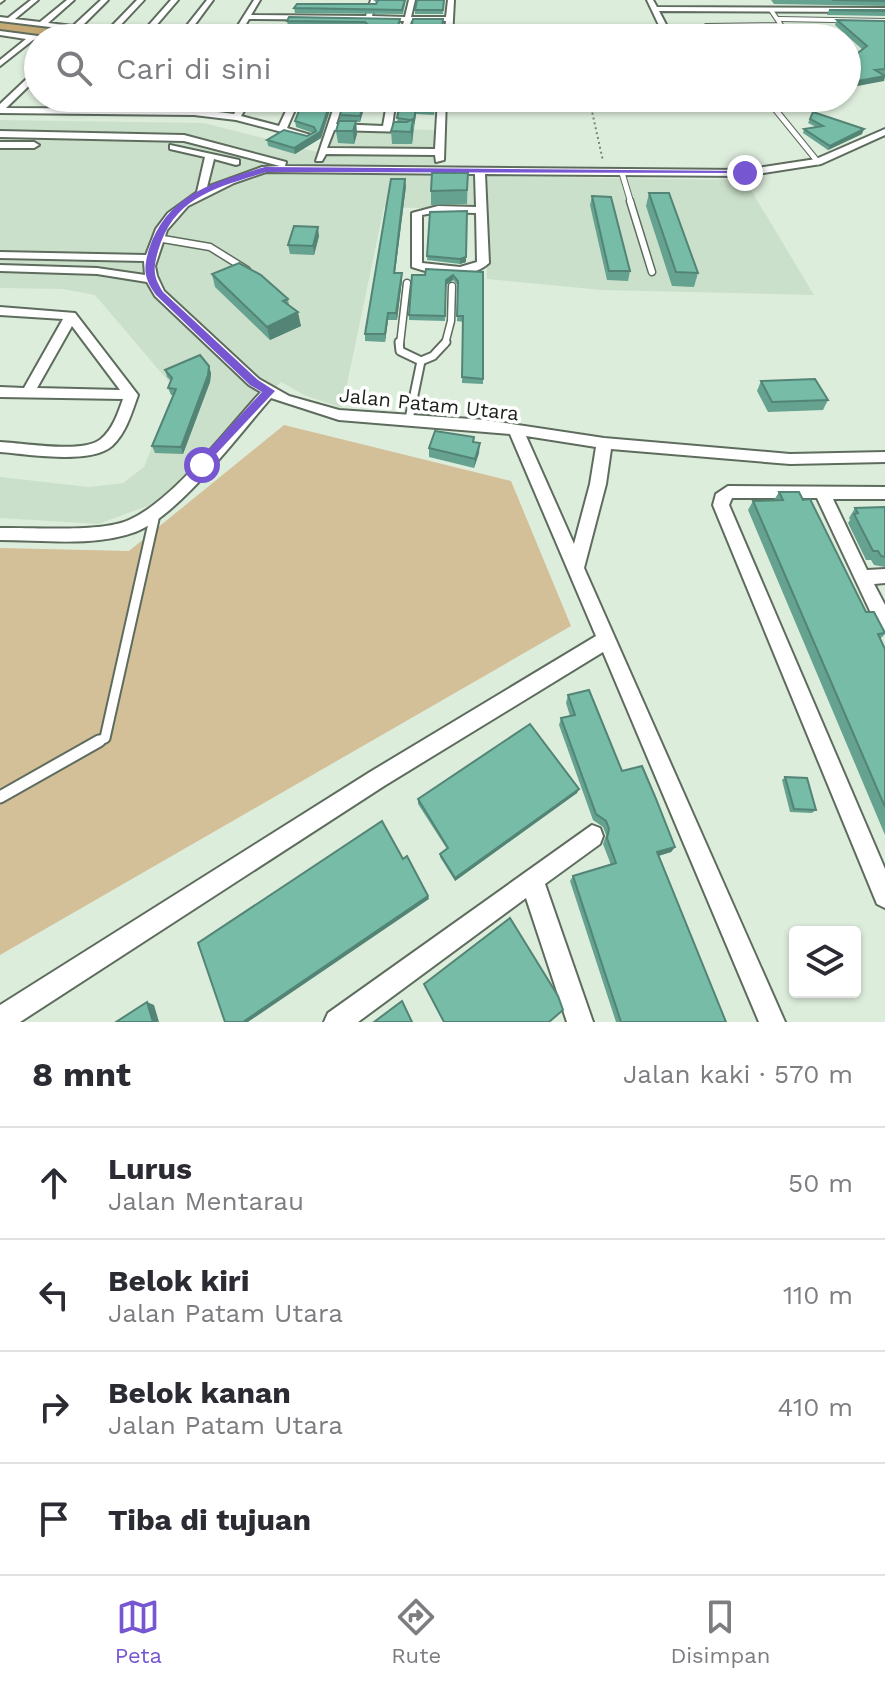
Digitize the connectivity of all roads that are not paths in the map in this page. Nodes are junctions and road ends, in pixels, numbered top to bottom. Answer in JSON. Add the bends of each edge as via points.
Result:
{"nodes":[{"id":1,"x":35,"y":0,"type":"edge"},
{"id":2,"x":71,"y":0,"type":"edge"},
{"id":3,"x":105,"y":0,"type":"edge"},
{"id":4,"x":141,"y":0,"type":"edge"},
{"id":5,"x":175,"y":0,"type":"edge"},
{"id":6,"x":210,"y":0,"type":"edge"},
{"id":7,"x":257,"y":0,"type":"edge"},
{"id":8,"x":412,"y":0,"type":"edge"},
{"id":9,"x":460,"y":0,"type":"edge"},
{"id":10,"x":650,"y":0,"type":"edge"},
{"id":11,"x":763,"y":0,"type":"edge"},
{"id":12,"x":374,"y":3,"type":"edge"},
{"id":13,"x":451,"y":3,"type":"edge"},
{"id":14,"x":291,"y":4,"type":"dead end"},
{"id":15,"x":359,"y":5,"type":"edge"},
{"id":16,"x":654,"y":9,"type":"junction"},
{"id":17,"x":771,"y":10,"type":"junction"},
{"id":18,"x":885,"y":10,"type":"edge"},
{"id":19,"x":247,"y":17,"type":"junction"},
{"id":20,"x":283,"y":17,"type":"junction"},
{"id":21,"x":368,"y":18,"type":"junction"},
{"id":22,"x":408,"y":18,"type":"junction"},
{"id":23,"x":450,"y":19,"type":"junction"},
{"id":24,"x":779,"y":19,"type":"junction"},
{"id":25,"x":4,"y":20,"type":"edge"},
{"id":26,"x":885,"y":21,"type":"edge"},
{"id":27,"x":42,"y":24,"type":"joint"},
{"id":28,"x":79,"y":24,"type":"edge"},
{"id":29,"x":118,"y":24,"type":"edge"},
{"id":30,"x":154,"y":24,"type":"edge"},
{"id":31,"x":192,"y":24,"type":"edge"},
{"id":32,"x":243,"y":24,"type":"edge"},
{"id":33,"x":279,"y":24,"type":"edge"},
{"id":34,"x":367,"y":24,"type":"edge"},
{"id":35,"x":406,"y":24,"type":"edge"},
{"id":36,"x":449,"y":24,"type":"edge"},
{"id":37,"x":662,"y":24,"type":"edge"},
{"id":38,"x":780,"y":24,"type":"edge"},
{"id":39,"x":0,"y":33,"type":"edge"},
{"id":40,"x":24,"y":36,"type":"edge"},
{"id":41,"x":24,"y":38,"type":"edge"},
{"id":42,"x":0,"y":43,"type":"edge"},
{"id":43,"x":24,"y":43,"type":"edge"},
{"id":44,"x":0,"y":64,"type":"edge"},
{"id":45,"x":24,"y":86,"type":"edge"},
{"id":46,"x":24,"y":107,"type":"edge"},
{"id":47,"x":1,"y":108,"type":"edge"},
{"id":48,"x":214,"y":112,"type":"edge"},
{"id":49,"x":239,"y":112,"type":"edge"},
{"id":50,"x":290,"y":112,"type":"edge"},
{"id":51,"x":336,"y":112,"type":"edge"},
{"id":52,"x":390,"y":112,"type":"edge"},
{"id":53,"x":441,"y":112,"type":"edge"},
{"id":54,"x":777,"y":112,"type":"edge"},
{"id":55,"x":236,"y":117,"type":"junction"},
{"id":56,"x":330,"y":127,"type":"junction"},
{"id":57,"x":387,"y":128,"type":"junction"},
{"id":58,"x":282,"y":129,"type":"junction"},
{"id":59,"x":408,"y":129,"type":"edge"},
{"id":60,"x":885,"y":132,"type":"edge"},
{"id":61,"x":0,"y":134,"type":"edge"},
{"id":62,"x":309,"y":136,"type":"edge"},
{"id":63,"x":0,"y":145,"type":"edge"},
{"id":64,"x":322,"y":151,"type":"junction"},
{"id":65,"x":439,"y":152,"type":"junction"},
{"id":66,"x":210,"y":155,"type":"junction"},
{"id":67,"x":818,"y":162,"type":"junction"},
{"id":68,"x":315,"y":168,"type":"junction"},
{"id":69,"x":265,"y":169,"type":"junction"},
{"id":70,"x":300,"y":169,"type":"junction"},
{"id":71,"x":439,"y":170,"type":"junction"},
{"id":72,"x":622,"y":173,"type":"junction"},
{"id":73,"x":480,"y":177,"type":"junction"},
{"id":74,"x":398,"y":180,"type":"edge"},
{"id":75,"x":201,"y":191,"type":"junction"},
{"id":76,"x":481,"y":210,"type":"junction"},
{"id":77,"x":157,"y":238,"type":"junction"},
{"id":78,"x":0,"y":255,"type":"edge"},
{"id":79,"x":150,"y":258,"type":"junction"},
{"id":80,"x":0,"y":268,"type":"edge"},
{"id":81,"x":652,"y":272,"type":"dead end"},
{"id":82,"x":253,"y":275,"type":"edge"},
{"id":83,"x":150,"y":279,"type":"junction"},
{"id":84,"x":407,"y":283,"type":"dead end"},
{"id":85,"x":452,"y":286,"type":"dead end"},
{"id":86,"x":2,"y":315,"type":"edge"},
{"id":87,"x":71,"y":316,"type":"junction"},
{"id":88,"x":421,"y":361,"type":"junction"},
{"id":89,"x":269,"y":391,"type":"junction"},
{"id":90,"x":0,"y":392,"type":"edge"},
{"id":91,"x":28,"y":393,"type":"junction"},
{"id":92,"x":131,"y":395,"type":"junction"},
{"id":93,"x":409,"y":419,"type":"junction"},
{"id":94,"x":516,"y":430,"type":"junction"},
{"id":95,"x":604,"y":443,"type":"junction"},
{"id":96,"x":0,"y":447,"type":"edge"},
{"id":97,"x":885,"y":457,"type":"edge"},
{"id":98,"x":822,"y":493,"type":"junction"},
{"id":99,"x":885,"y":493,"type":"edge"},
{"id":100,"x":156,"y":513,"type":"junction"},
{"id":101,"x":0,"y":534,"type":"edge"},
{"id":102,"x":575,"y":571,"type":"junction"},
{"id":103,"x":885,"y":576,"type":"edge"},
{"id":104,"x":863,"y":577,"type":"junction"},
{"id":105,"x":885,"y":624,"type":"edge"},
{"id":106,"x":606,"y":640,"type":"junction"},
{"id":107,"x":0,"y":797,"type":"edge"},
{"id":108,"x":592,"y":836,"type":"dead end"},
{"id":109,"x":532,"y":880,"type":"junction"},
{"id":110,"x":885,"y":896,"type":"edge"},
{"id":111,"x":0,"y":1020,"type":"edge"},
{"id":112,"x":337,"y":1022,"type":"edge"},
{"id":113,"x":580,"y":1022,"type":"edge"},
{"id":114,"x":772,"y":1022,"type":"edge"}],
"edges":[{"from":1,"to":25,"type":"street"},
{"from":2,"to":27,"type":"street"},
{"from":3,"to":28,"type":"street"},
{"from":4,"to":29,"type":"street"},
{"from":5,"to":30,"type":"street"},
{"from":6,"to":31,"type":"street"},
{"from":7,"to":19,"type":"street"},
{"from":8,"to":22,"type":"street"},
{"from":9,"to":13,"type":"street","via":[[460,6]]},
{"from":10,"to":16,"type":"street"},
{"from":11,"to":17,"type":"street"},
{"from":12,"to":15,"type":"street"},
{"from":12,"to":21,"type":"street"},
{"from":13,"to":23,"type":"street"},
{"from":14,"to":20,"type":"street"},
{"from":16,"to":17,"type":"street"},
{"from":16,"to":37,"type":"street"},
{"from":17,"to":18,"type":"street"},
{"from":17,"to":24,"type":"lane"},
{"from":19,"to":20,"type":"street"},
{"from":19,"to":32,"type":"street"},
{"from":20,"to":21,"type":"street"},
{"from":20,"to":33,"type":"street"},
{"from":21,"to":22,"type":"street"},
{"from":21,"to":34,"type":"street"},
{"from":22,"to":23,"type":"street"},
{"from":22,"to":35,"type":"street"},
{"from":23,"to":36,"type":"street"},
{"from":24,"to":26,"type":"lane"},
{"from":24,"to":38,"type":"lane"},
{"from":25,"to":27,"type":"street"},
{"from":39,"to":40,"type":"street"},
{"from":41,"to":42,"type":"street"},
{"from":43,"to":44,"type":"street"},
{"from":45,"to":47,"type":"street"},
{"from":46,"to":47,"type":"street"},
{"from":48,"to":55,"type":"street"},
{"from":49,"to":55,"type":"street"},
{"from":50,"to":58,"type":"street"},
{"from":51,"to":56,"type":"street"},
{"from":52,"to":57,"type":"street"},
{"from":53,"to":65,"type":"street"},
{"from":54,"to":67,"type":"lane"},
{"from":55,"to":58,"type":"street"},
{"from":56,"to":57,"type":"street"},
{"from":56,"to":64,"type":"street"},
{"from":57,"to":59,"type":"street"},
{"from":58,"to":62,"type":"street"},
{"from":60,"to":67,"type":"street"},
{"from":61,"to":70,"type":"street","via":[[184,138]]},
{"from":63,"to":66,"type":"street","via":[[176,147]]},
{"from":64,"to":65,"type":"street"},
{"from":64,"to":68,"type":"street"},
{"from":65,"to":71,"type":"street"},
{"from":66,"to":69,"type":"street"},
{"from":66,"to":75,"type":"street"},
{"from":67,"to":72,"type":"street","via":[[745,173]]},
{"from":68,"to":70,"type":"street"},
{"from":68,"to":71,"type":"street"},
{"from":69,"to":70,"type":"street"},
{"from":69,"to":75,"type":"street"},
{"from":71,"to":73,"type":"street"},
{"from":72,"to":73,"type":"street"},
{"from":72,"to":81,"type":"lane"},
{"from":73,"to":74,"type":"street"},
{"from":73,"to":76,"type":"street"},
{"from":75,"to":77,"type":"street","via":[[169,217]]},
{"from":76,"to":76,"type":"street","via":[[417,213],[416,265],[478,268],[483,263]]},
{"from":77,"to":79,"type":"street"},
{"from":77,"to":82,"type":"lane","via":[[210,247]]},
{"from":78,"to":79,"type":"street"},
{"from":79,"to":83,"type":"street"},
{"from":80,"to":83,"type":"street","via":[[97,271]]},
{"from":83,"to":89,"type":"street","name":"Jalan Patam Utara","via":[[159,293]]},
{"from":84,"to":88,"type":"lane","via":[[400,351]]},
{"from":85,"to":88,"type":"lane","via":[[446,348],[436,358]]},
{"from":86,"to":87,"type":"street"},
{"from":87,"to":91,"type":"street"},
{"from":87,"to":92,"type":"street"},
{"from":88,"to":93,"type":"lane"},
{"from":89,"to":93,"type":"street","name":"Jalan Patam Utara","via":[[339,415]]},
{"from":89,"to":100,"type":"street"},
{"from":90,"to":91,"type":"street"},
{"from":91,"to":92,"type":"street"},
{"from":92,"to":96,"type":"street","via":[[113,435],[100,447]]},
{"from":93,"to":94,"type":"street","name":"Jalan Patam Utara"},
{"from":94,"to":95,"type":"street","name":"Jalan Patam Utara"},
{"from":94,"to":102,"type":"street"},
{"from":95,"to":97,"type":"street","name":"Jalan Patam Utara","via":[[790,459]]},
{"from":95,"to":102,"type":"street"},
{"from":98,"to":99,"type":"street"},
{"from":98,"to":104,"type":"street"},
{"from":98,"to":110,"type":"street","via":[[728,492],[721,505]]},
{"from":100,"to":101,"type":"street","via":[[133,526],[101,533]]},
{"from":100,"to":107,"type":"lane","via":[[105,738]]},
{"from":102,"to":106,"type":"street"},
{"from":103,"to":104,"type":"street"},
{"from":104,"to":105,"type":"street"},
{"from":106,"to":111,"type":"street"},
{"from":106,"to":114,"type":"street"},
{"from":108,"to":109,"type":"street"},
{"from":109,"to":112,"type":"street"},
{"from":109,"to":113,"type":"street"}]}
